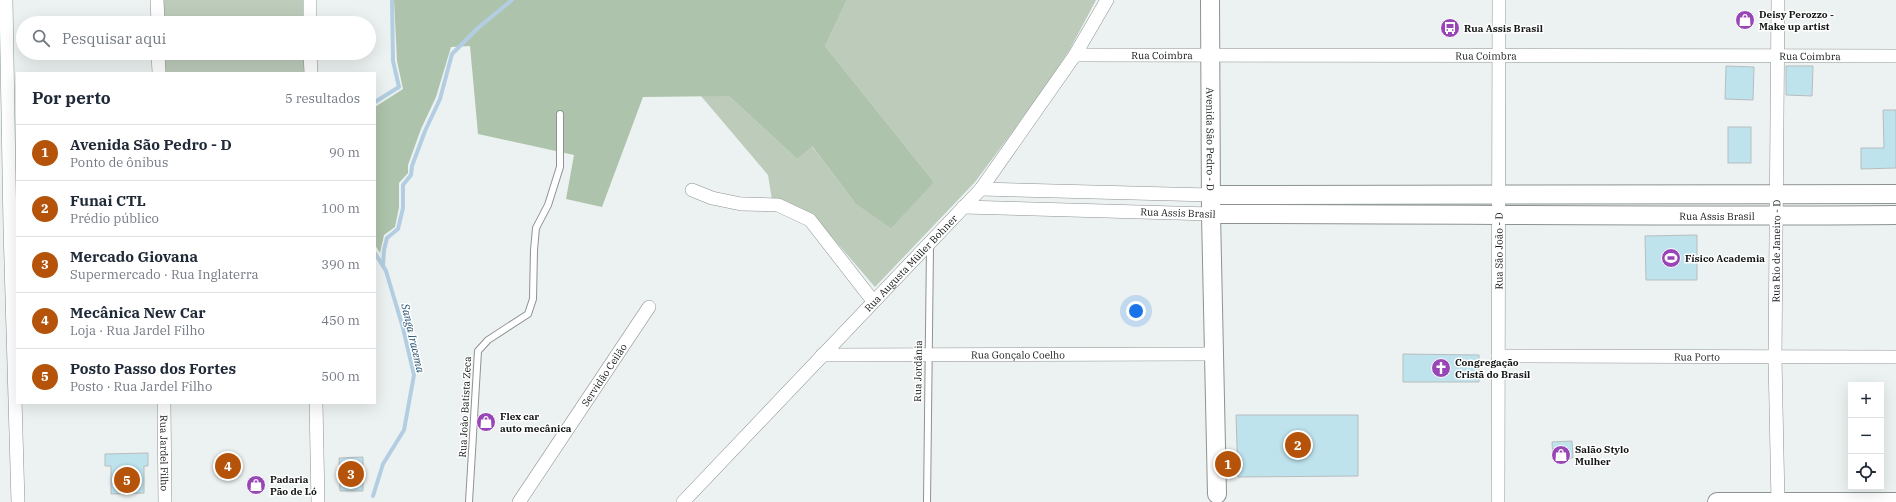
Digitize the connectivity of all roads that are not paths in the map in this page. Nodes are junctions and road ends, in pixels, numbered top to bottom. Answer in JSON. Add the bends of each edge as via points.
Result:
{"nodes":[{"id":1,"x":6,"y":0,"type":"edge"},
{"id":2,"x":157,"y":0,"type":"edge"},
{"id":3,"x":310,"y":0,"type":"edge"},
{"id":4,"x":1107,"y":0,"type":"edge"},
{"id":5,"x":1210,"y":0,"type":"edge"},
{"id":6,"x":1499,"y":0,"type":"edge"},
{"id":7,"x":1778,"y":0,"type":"edge"},
{"id":8,"x":158,"y":16,"type":"edge"},
{"id":9,"x":310,"y":16,"type":"edge"},
{"id":10,"x":1075,"y":55,"type":"junction"},
{"id":11,"x":1210,"y":55,"type":"junction"},
{"id":12,"x":1499,"y":55,"type":"junction"},
{"id":13,"x":1778,"y":56,"type":"junction"},
{"id":14,"x":1896,"y":56,"type":"edge"},
{"id":15,"x":158,"y":60,"type":"edge"},
{"id":16,"x":310,"y":60,"type":"edge"},
{"id":17,"x":159,"y":72,"type":"edge"},
{"id":18,"x":311,"y":72,"type":"edge"},
{"id":19,"x":560,"y":114,"type":"dead end"},
{"id":20,"x":981,"y":189,"type":"junction"},
{"id":21,"x":692,"y":190,"type":"dead end"},
{"id":22,"x":1210,"y":194,"type":"junction"},
{"id":23,"x":1358,"y":194,"type":"junction"},
{"id":24,"x":1498,"y":194,"type":"junction"},
{"id":25,"x":1636,"y":194,"type":"junction"},
{"id":26,"x":1778,"y":194,"type":"junction"},
{"id":27,"x":1878,"y":194,"type":"junction"},
{"id":28,"x":1896,"y":194,"type":"edge"},
{"id":29,"x":963,"y":207,"type":"junction"},
{"id":30,"x":1210,"y":214,"type":"junction"},
{"id":31,"x":1357,"y":214,"type":"junction"},
{"id":32,"x":1498,"y":214,"type":"junction"},
{"id":33,"x":1636,"y":215,"type":"junction"},
{"id":34,"x":1877,"y":215,"type":"junction"},
{"id":35,"x":1896,"y":215,"type":"edge"},
{"id":36,"x":1778,"y":216,"type":"junction"},
{"id":37,"x":9,"y":228,"type":"edge"},
{"id":38,"x":930,"y":241,"type":"junction"},
{"id":39,"x":873,"y":301,"type":"junction"},
{"id":40,"x":649,"y":307,"type":"dead end"},
{"id":41,"x":928,"y":354,"type":"junction"},
{"id":42,"x":1213,"y":354,"type":"junction"},
{"id":43,"x":822,"y":355,"type":"junction"},
{"id":44,"x":1498,"y":356,"type":"junction"},
{"id":45,"x":1896,"y":357,"type":"edge"},
{"id":46,"x":1775,"y":358,"type":"junction"},
{"id":47,"x":164,"y":404,"type":"edge"},
{"id":48,"x":316,"y":404,"type":"edge"},
{"id":49,"x":1215,"y":499,"type":"edge"},
{"id":50,"x":18,"y":502,"type":"edge"},
{"id":51,"x":165,"y":502,"type":"edge"},
{"id":52,"x":318,"y":502,"type":"edge"},
{"id":53,"x":469,"y":502,"type":"edge"},
{"id":54,"x":519,"y":502,"type":"edge"},
{"id":55,"x":683,"y":502,"type":"edge"},
{"id":56,"x":927,"y":502,"type":"edge"},
{"id":57,"x":1498,"y":502,"type":"edge"},
{"id":58,"x":1717,"y":502,"type":"edge"},
{"id":59,"x":1778,"y":502,"type":"edge"},
{"id":60,"x":1896,"y":502,"type":"edge"}],
"edges":[{"from":1,"to":37,"type":"street"},
{"from":2,"to":8,"type":"street"},
{"from":3,"to":9,"type":"street"},
{"from":4,"to":10,"type":"street","name":"Rua Augusta Müller Bohner"},
{"from":5,"to":11,"type":"street","name":"Avenida São Pedro - D"},
{"from":6,"to":12,"type":"street","name":"Rua São João - D"},
{"from":7,"to":13,"type":"street","name":"Rua Rio de Janeiro - D"},
{"from":10,"to":11,"type":"street","name":"Rua Coimbra"},
{"from":10,"to":20,"type":"street","name":"Rua Augusta Müller Bohner"},
{"from":11,"to":12,"type":"street","name":"Rua Coimbra"},
{"from":11,"to":22,"type":"street","name":"Avenida São Pedro - D"},
{"from":12,"to":13,"type":"street","name":"Rua Coimbra"},
{"from":12,"to":24,"type":"street","name":"Rua São João - D"},
{"from":13,"to":14,"type":"street","name":"Rua Coimbra"},
{"from":13,"to":26,"type":"street","name":"Rua Rio de Janeiro - D"},
{"from":15,"to":17,"type":"street"},
{"from":16,"to":18,"type":"street"},
{"from":19,"to":53,"type":"lane","name":"Rua João Batista Zeca","via":[[560,168],[548,205],[536,228],[533,299],[528,314],[488,340],[478,351]]},
{"from":20,"to":22,"type":"street","name":"Rua Assis Brasil"},
{"from":20,"to":29,"type":"street","name":"Rua Augusta Müller Bohner"},
{"from":21,"to":39,"type":"street","via":[[712,198],[741,204],[778,205],[810,220]]},
{"from":22,"to":23,"type":"street","name":"Rua Assis Brasil"},
{"from":22,"to":30,"type":"street","name":"Avenida São Pedro - D"},
{"from":23,"to":24,"type":"street","name":"Rua Assis Brasil"},
{"from":23,"to":31,"type":"street"},
{"from":24,"to":25,"type":"street","name":"Rua Assis Brasil"},
{"from":24,"to":32,"type":"street","name":"Rua São João - D"},
{"from":25,"to":26,"type":"street","name":"Rua Assis Brasil"},
{"from":25,"to":33,"type":"street"},
{"from":26,"to":27,"type":"street","name":"Rua Assis Brasil"},
{"from":26,"to":36,"type":"street","name":"Rua Rio de Janeiro - D"},
{"from":27,"to":28,"type":"street","name":"Rua Assis Brasil"},
{"from":27,"to":34,"type":"street"},
{"from":29,"to":30,"type":"street","name":"Rua Assis Brasil"},
{"from":29,"to":38,"type":"street","name":"Rua Augusta Müller Bohner"},
{"from":30,"to":31,"type":"street","name":"Rua Assis Brasil"},
{"from":30,"to":42,"type":"street","name":"Avenida São Pedro - D"},
{"from":31,"to":32,"type":"street","name":"Rua Assis Brasil"},
{"from":32,"to":33,"type":"street","name":"Rua Assis Brasil"},
{"from":32,"to":44,"type":"street","name":"Rua São João - D"},
{"from":33,"to":36,"type":"street","name":"Rua Assis Brasil"},
{"from":34,"to":35,"type":"street","name":"Rua Assis Brasil"},
{"from":34,"to":36,"type":"street","name":"Rua Assis Brasil"},
{"from":36,"to":46,"type":"street","name":"Rua Rio de Janeiro - D"},
{"from":37,"to":50,"type":"street"},
{"from":38,"to":39,"type":"street","name":"Rua Augusta Müller Bohner"},
{"from":38,"to":41,"type":"lane","name":"Rua Jordânia"},
{"from":39,"to":43,"type":"street","name":"Rua Augusta Müller Bohner"},
{"from":40,"to":54,"type":"street","name":"Servidão Ceilão"},
{"from":41,"to":42,"type":"street","name":"Rua Gonçalo Coelho"},
{"from":41,"to":43,"type":"street","name":"Rua Gonçalo Coelho"},
{"from":41,"to":56,"type":"lane","name":"Rua Jordânia"},
{"from":42,"to":49,"type":"street","name":"Avenida São Pedro - D"},
{"from":43,"to":55,"type":"street","name":"Rua Augusta Müller Bohner"},
{"from":44,"to":46,"type":"street","name":"Rua Porto"},
{"from":44,"to":57,"type":"street","name":"Rua São João - D"},
{"from":45,"to":46,"type":"street","name":"Rua Porto"},
{"from":46,"to":59,"type":"street","name":"Rua Rio de Janeiro - D"},
{"from":47,"to":51,"type":"street","name":"Rua Jardel Filho"},
{"from":48,"to":52,"type":"street"},
{"from":58,"to":59,"type":"street"},
{"from":59,"to":60,"type":"street"}]}
